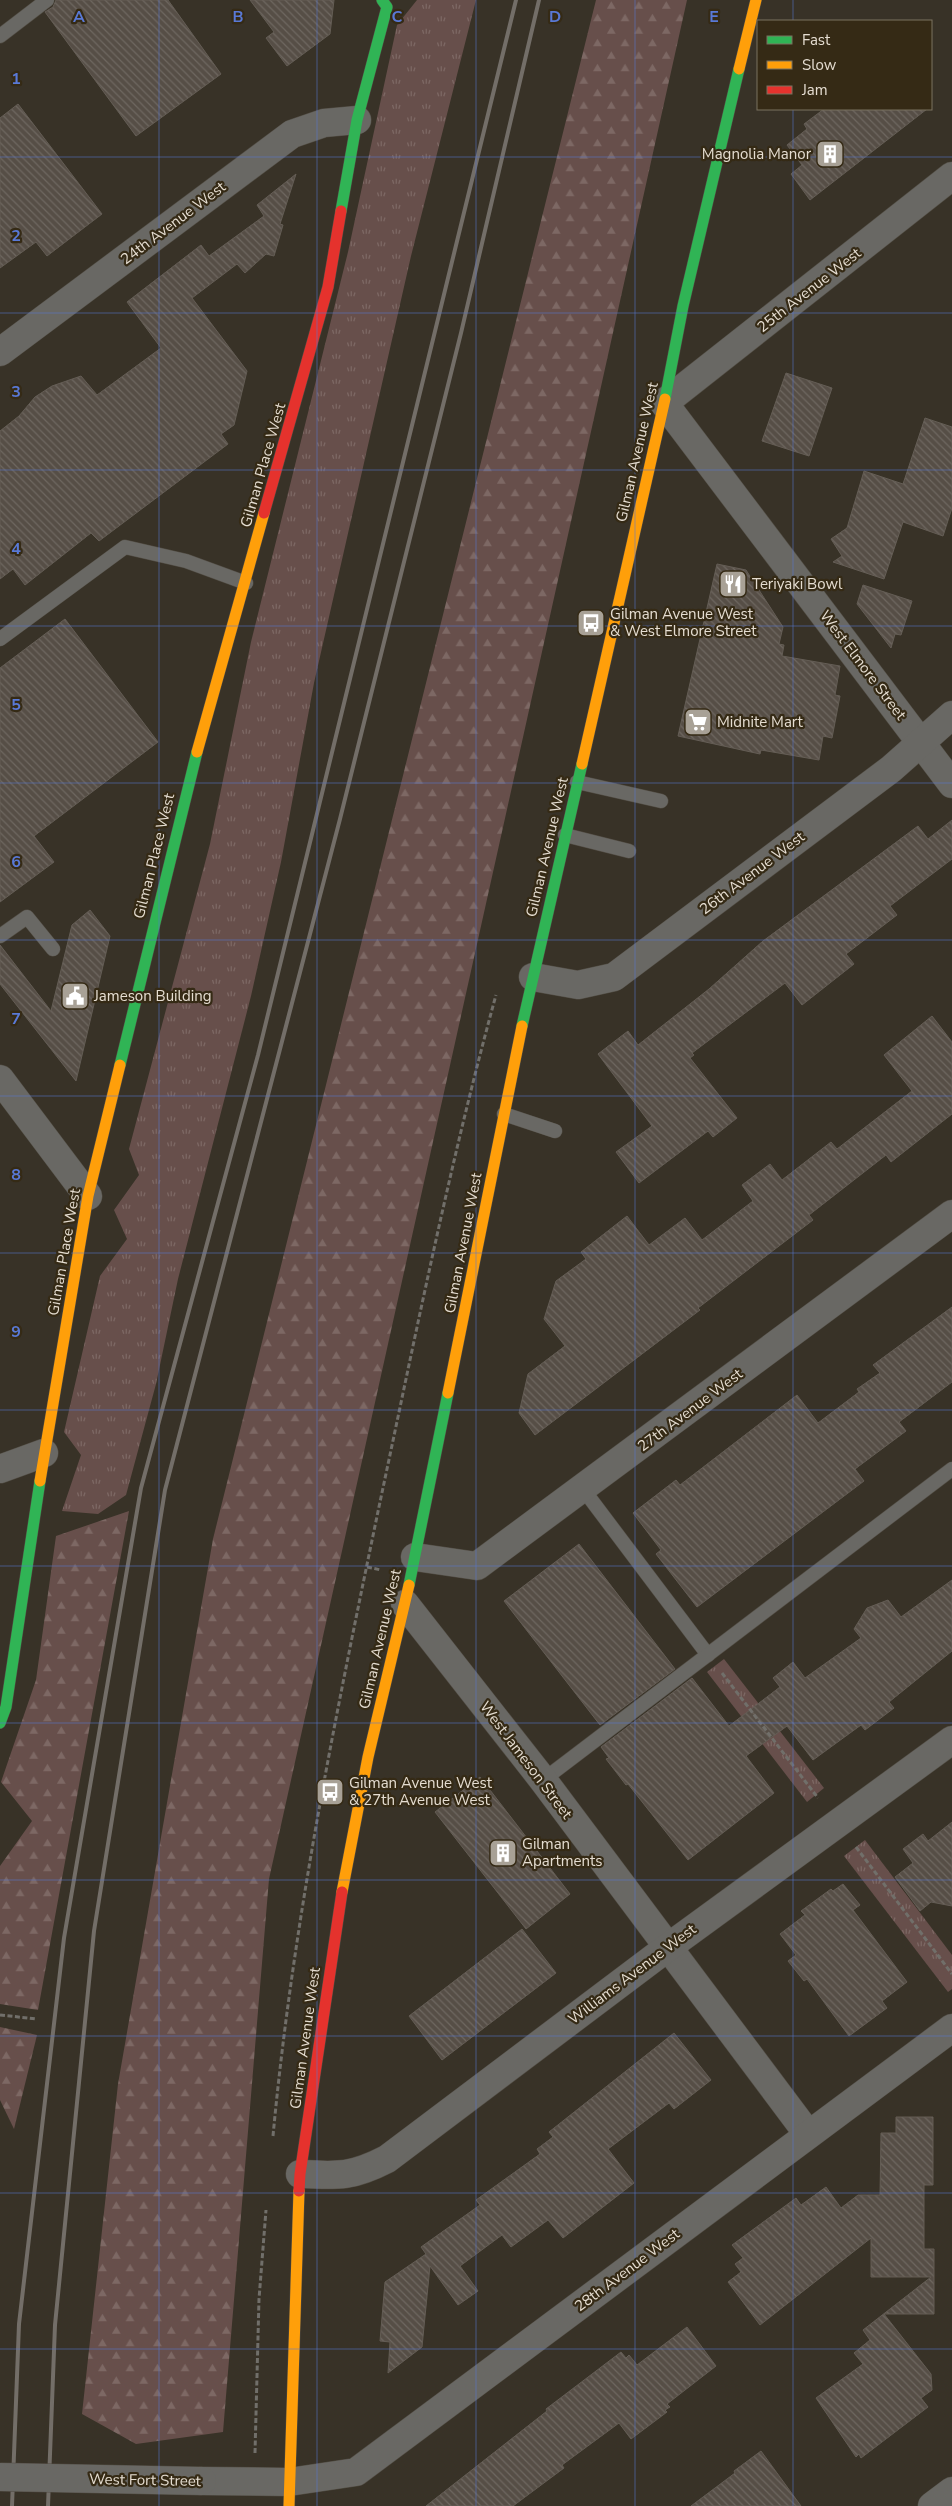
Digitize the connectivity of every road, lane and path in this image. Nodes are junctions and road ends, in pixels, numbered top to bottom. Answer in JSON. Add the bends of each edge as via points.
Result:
{"nodes":[{"id":1,"x":47,"y":0,"type":"edge"},
{"id":2,"x":756,"y":0,"type":"edge"},
{"id":3,"x":385,"y":4,"type":"edge"},
{"id":4,"x":0,"y":36,"type":"edge"},
{"id":5,"x":357,"y":120,"type":"junction"},
{"id":6,"x":952,"y":176,"type":"edge"},
{"id":7,"x":0,"y":352,"type":"edge"},
{"id":8,"x":664,"y":403,"type":"junction"},
{"id":9,"x":246,"y":583,"type":"junction"},
{"id":10,"x":0,"y":639,"type":"edge"},
{"id":11,"x":952,"y":714,"type":"edge"},
{"id":12,"x":921,"y":742,"type":"junction"},
{"id":13,"x":577,"y":782,"type":"junction"},
{"id":14,"x":952,"y":784,"type":"edge"},
{"id":15,"x":661,"y":801,"type":"dead end"},
{"id":16,"x":565,"y":835,"type":"junction"},
{"id":17,"x":629,"y":851,"type":"dead end"},
{"id":18,"x":0,"y":936,"type":"edge"},
{"id":19,"x":53,"y":949,"type":"dead end"},
{"id":20,"x":533,"y":977,"type":"junction"},
{"id":21,"x":0,"y":1079,"type":"edge"},
{"id":22,"x":504,"y":1114,"type":"junction"},
{"id":23,"x":555,"y":1131,"type":"dead end"},
{"id":24,"x":88,"y":1196,"type":"junction"},
{"id":25,"x":952,"y":1214,"type":"edge"},
{"id":26,"x":44,"y":1453,"type":"junction"},
{"id":27,"x":0,"y":1469,"type":"edge"},
{"id":28,"x":952,"y":1470,"type":"edge"},
{"id":29,"x":583,"y":1490,"type":"junction"},
{"id":30,"x":414,"y":1557,"type":"junction"},
{"id":31,"x":405,"y":1604,"type":"junction"},
{"id":32,"x":708,"y":1655,"type":"junction"},
{"id":33,"x":0,"y":1723,"type":"edge"},
{"id":34,"x":952,"y":1740,"type":"edge"},
{"id":35,"x":543,"y":1780,"type":"junction"},
{"id":36,"x":818,"y":1798,"type":"dead end"},
{"id":37,"x":854,"y":1845,"type":"dead end"},
{"id":38,"x":667,"y":1948,"type":"junction"},
{"id":39,"x":952,"y":1974,"type":"edge"},
{"id":40,"x":0,"y":2015,"type":"edge"},
{"id":41,"x":37,"y":2019,"type":"dead end"},
{"id":42,"x":952,"y":2028,"type":"edge"},
{"id":43,"x":808,"y":2134,"type":"junction"},
{"id":44,"x":300,"y":2174,"type":"junction"},
{"id":45,"x":0,"y":2477,"type":"edge"},
{"id":46,"x":952,"y":2491,"type":"edge"},
{"id":47,"x":289,"y":2494,"type":"edge"},
{"id":48,"x":932,"y":2506,"type":"edge"}],
"edges":[{"from":1,"to":4,"type":"lane"},
{"from":2,"to":8,"type":"main road","name":"Gilman Avenue West","via":[[683,306]]},
{"from":3,"to":5,"type":"main road","name":"Gilman Place West"},
{"from":5,"to":7,"type":"street","name":"24th Avenue West","via":[[324,123],[292,134]]},
{"from":5,"to":9,"type":"main road","name":"Gilman Place West","via":[[328,288]]},
{"from":6,"to":8,"type":"street","name":"25th Avenue West"},
{"from":8,"to":12,"type":"street","name":"West Elmore Street"},
{"from":8,"to":13,"type":"main road","name":"Gilman Avenue West"},
{"from":9,"to":10,"type":"lane","via":[[186,561],[125,546]]},
{"from":9,"to":24,"type":"main road","name":"Gilman Place West","via":[[183,801]]},
{"from":11,"to":12,"type":"street","name":"26th Avenue West"},
{"from":12,"to":14,"type":"street","name":"West Elmore Street"},
{"from":12,"to":20,"type":"street","name":"26th Avenue West","via":[[891,769],[614,977],[578,984]]},
{"from":13,"to":15,"type":"lane"},
{"from":13,"to":16,"type":"main road","name":"Gilman Avenue West"},
{"from":16,"to":17,"type":"lane"},
{"from":16,"to":20,"type":"main road","name":"Gilman Avenue West"},
{"from":18,"to":19,"type":"lane","via":[[27,917]]},
{"from":20,"to":22,"type":"main road","name":"Gilman Avenue West"},
{"from":21,"to":24,"type":"street"},
{"from":22,"to":23,"type":"lane"},
{"from":22,"to":30,"type":"main road","name":"Gilman Avenue West"},
{"from":24,"to":26,"type":"main road","name":"Gilman Place West"},
{"from":25,"to":29,"type":"street","name":"27th Avenue West"},
{"from":26,"to":27,"type":"street"},
{"from":26,"to":33,"type":"main road","name":"Gilman Place West","via":[[6,1707]]},
{"from":28,"to":32,"type":"lane"},
{"from":29,"to":30,"type":"street","name":"27th Avenue West","via":[[477,1566]]},
{"from":29,"to":32,"type":"lane"},
{"from":30,"to":31,"type":"main road","name":"Gilman Avenue West"},
{"from":31,"to":35,"type":"street","name":"West Jameson Street"},
{"from":31,"to":44,"type":"main road","name":"Gilman Avenue West","via":[[368,1757],[341,1899]]},
{"from":32,"to":35,"type":"lane"},
{"from":32,"to":36,"type":"path"},
{"from":34,"to":38,"type":"street","name":"Williams Avenue West"},
{"from":35,"to":38,"type":"street","name":"West Jameson Street"},
{"from":37,"to":39,"type":"path"},
{"from":38,"to":43,"type":"street","name":"West Jameson Street"},
{"from":38,"to":44,"type":"street","name":"Williams Avenue West","via":[[387,2159],[363,2171],[338,2176]]},
{"from":40,"to":41,"type":"path"},
{"from":42,"to":43,"type":"street","name":"28th Avenue West"},
{"from":43,"to":47,"type":"street","name":"28th Avenue West","via":[[356,2472]]},
{"from":44,"to":47,"type":"main road","name":"Gilman Avenue West"},
{"from":45,"to":47,"type":"street","name":"West Fort Street","bridge":true,"via":[[202,2481]]},
{"from":46,"to":48,"type":"street"}]}
